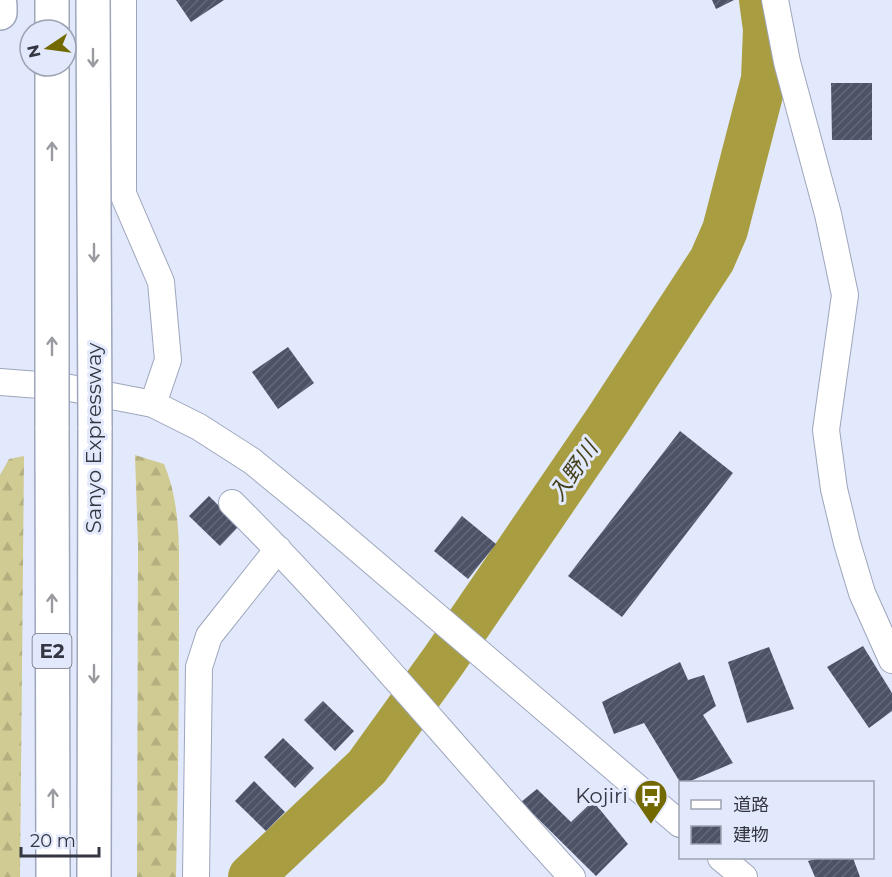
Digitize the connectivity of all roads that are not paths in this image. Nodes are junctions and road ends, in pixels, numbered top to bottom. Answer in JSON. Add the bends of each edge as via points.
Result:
{"nodes":[{"id":1,"x":52,"y":0,"type":"edge"},
{"id":2,"x":93,"y":0,"type":"edge"},
{"id":3,"x":123,"y":0,"type":"edge"},
{"id":4,"x":775,"y":0,"type":"edge"},
{"id":5,"x":0,"y":5,"type":"edge"},
{"id":6,"x":0,"y":13,"type":"edge"},
{"id":7,"x":52,"y":18,"type":"edge"},
{"id":8,"x":52,"y":78,"type":"edge"},
{"id":9,"x":0,"y":382,"type":"edge"},
{"id":10,"x":153,"y":404,"type":"junction"},
{"id":11,"x":232,"y":503,"type":"dead end"},
{"id":12,"x":278,"y":549,"type":"junction"},
{"id":13,"x":892,"y":660,"type":"edge"},
{"id":14,"x":679,"y":822,"type":"edge"},
{"id":15,"x":722,"y":859,"type":"edge"},
{"id":16,"x":53,"y":877,"type":"edge"},
{"id":17,"x":94,"y":877,"type":"edge"},
{"id":18,"x":196,"y":877,"type":"edge"},
{"id":19,"x":572,"y":877,"type":"edge"},
{"id":20,"x":744,"y":877,"type":"edge"}],
"edges":[{"from":1,"to":7,"type":"main road"},
{"from":2,"to":17,"type":"main road","name":"Sanyo Expressway","number":"E2","one_way":true,"bridge":true},
{"from":3,"to":10,"type":"street","via":[[123,194],[161,282],[168,360]]},
{"from":4,"to":13,"type":"street","via":[[845,295],[826,430],[834,489],[862,593]]},
{"from":5,"to":6,"type":"main road"},
{"from":16,"to":8,"type":"main road","name":"Sanyo Expressway","number":"E2","one_way":true,"bridge":true},
{"from":9,"to":10,"type":"street","via":[[65,387]]},
{"from":10,"to":14,"type":"street","via":[[252,461]]},
{"from":11,"to":12,"type":"street"},
{"from":12,"to":18,"type":"street","via":[[210,636],[199,667]]},
{"from":12,"to":19,"type":"street"},
{"from":15,"to":20,"type":"street"}]}
